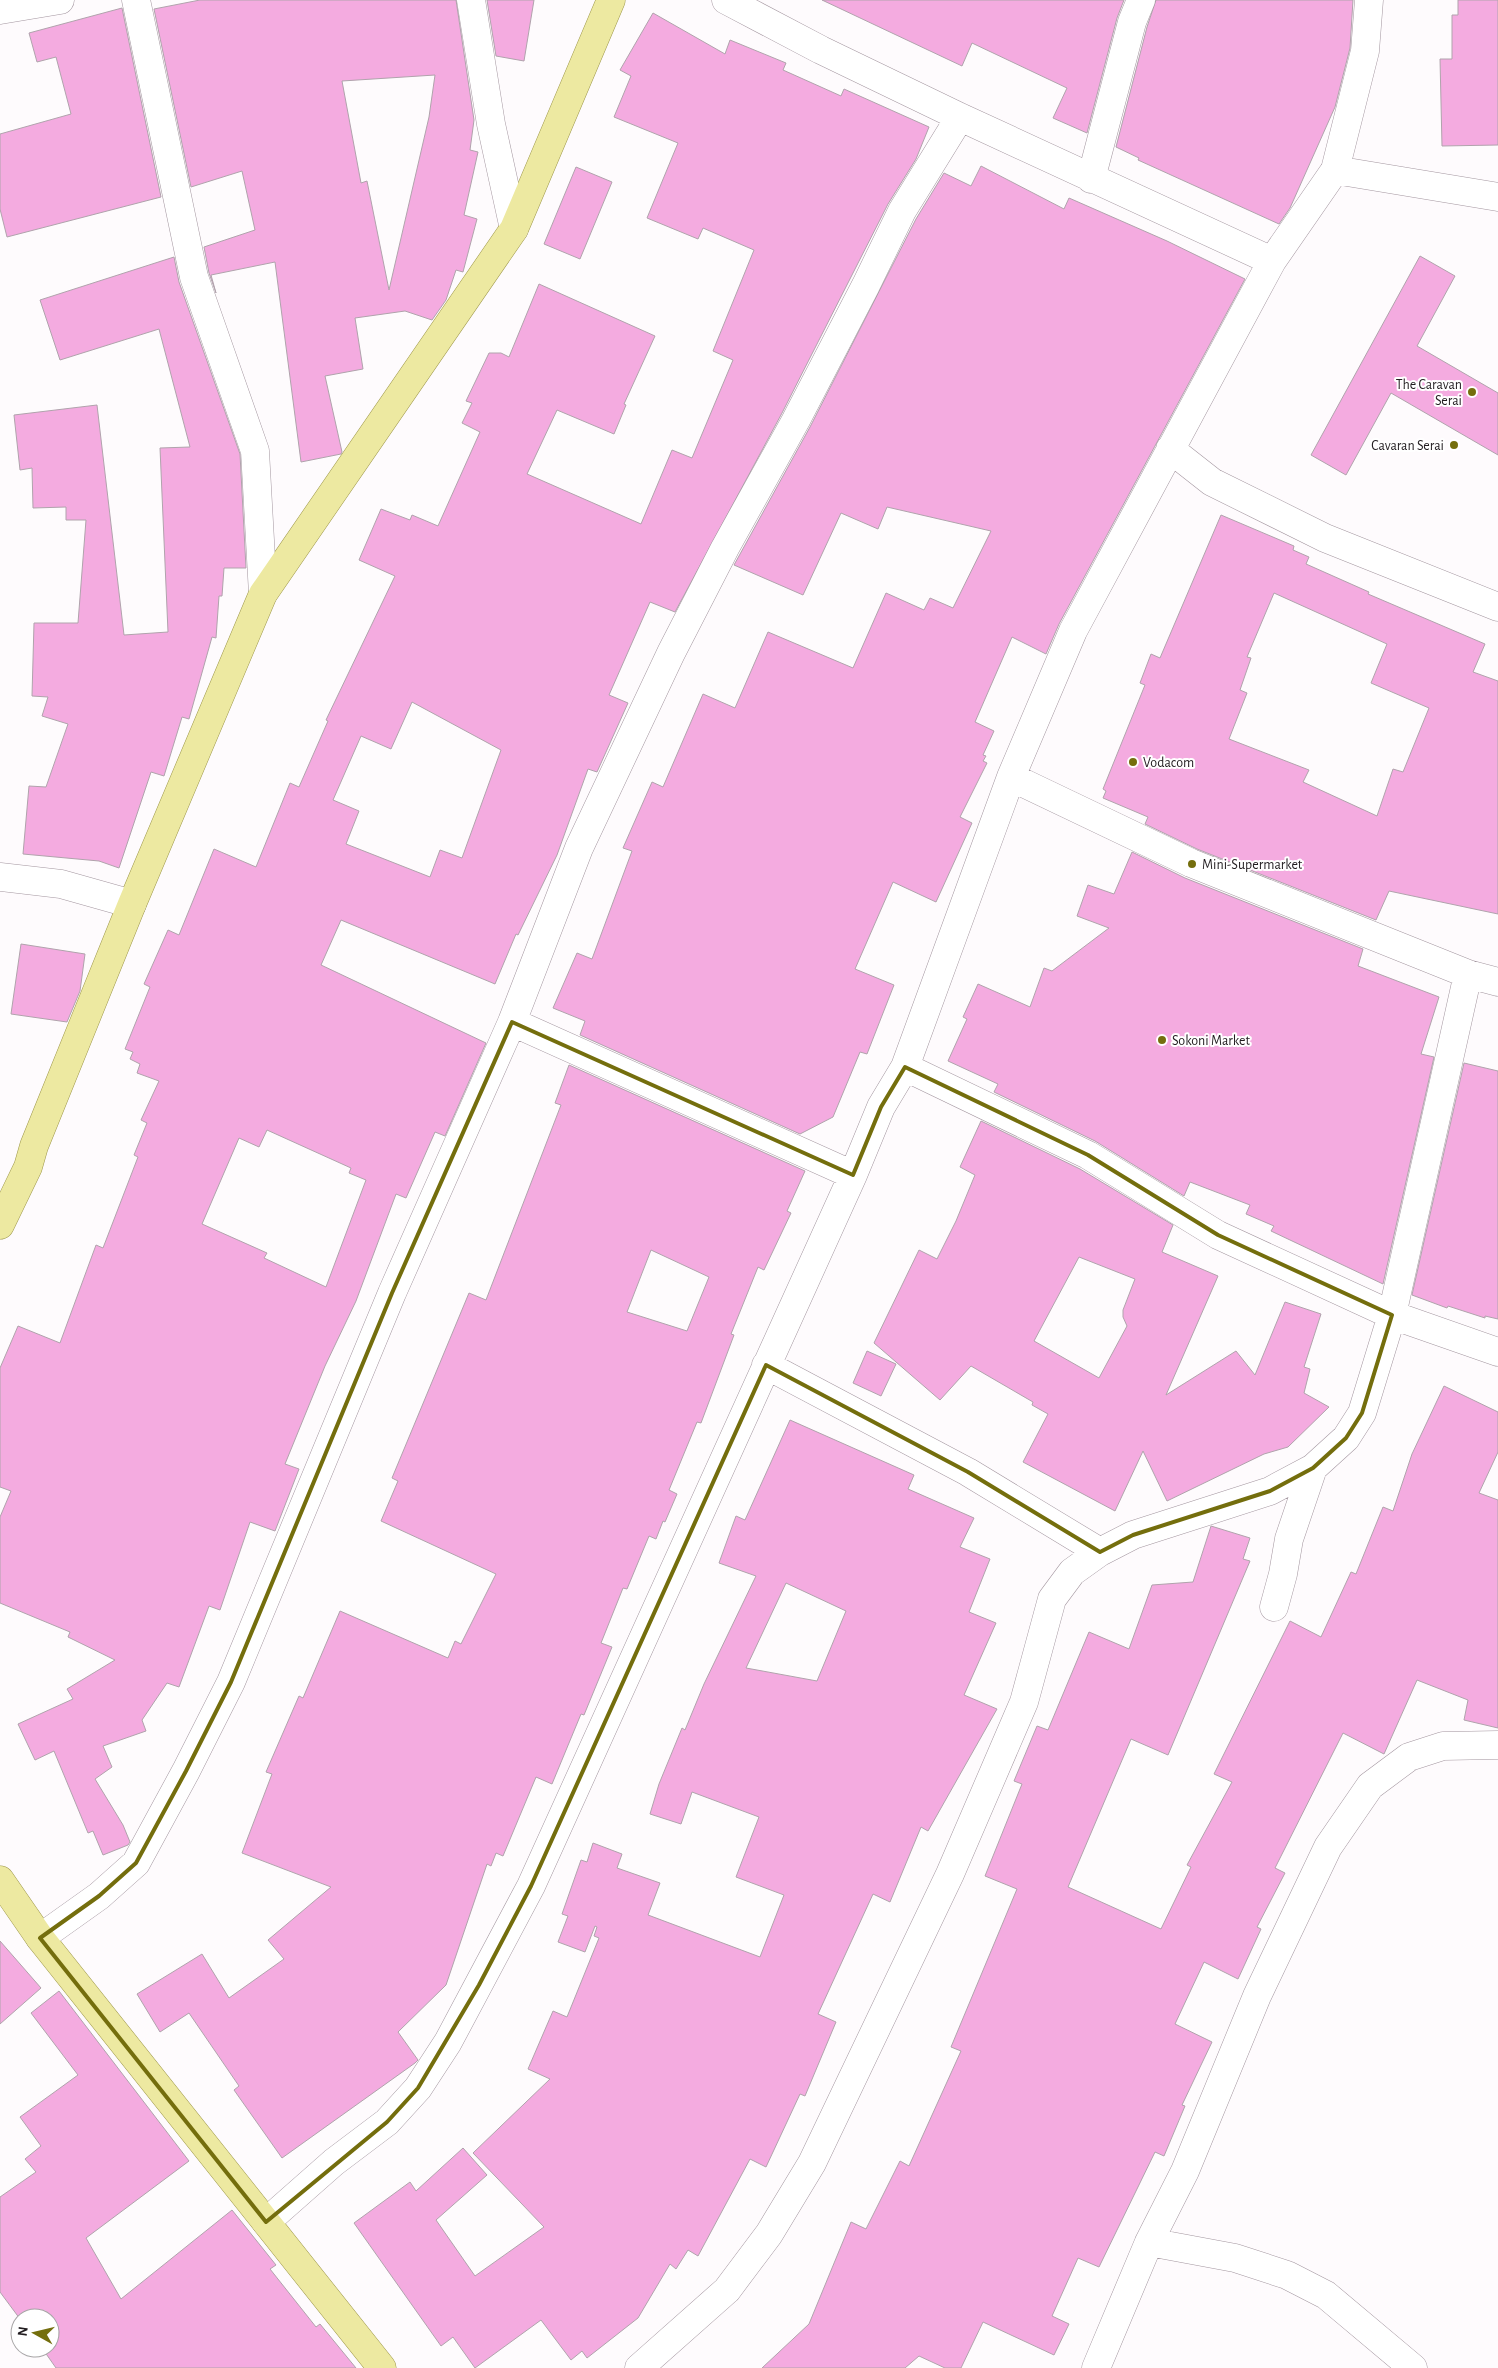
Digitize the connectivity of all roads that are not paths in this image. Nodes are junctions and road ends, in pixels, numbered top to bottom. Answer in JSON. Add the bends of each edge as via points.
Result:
{"nodes":[{"id":1,"x":60,"y":0,"type":"edge"},
{"id":2,"x":136,"y":0,"type":"edge"},
{"id":3,"x":471,"y":0,"type":"edge"},
{"id":4,"x":612,"y":0,"type":"edge"},
{"id":5,"x":726,"y":0,"type":"edge"},
{"id":6,"x":1141,"y":0,"type":"edge"},
{"id":7,"x":1369,"y":0,"type":"edge"},
{"id":8,"x":0,"y":10,"type":"edge"},
{"id":9,"x":960,"y":117,"type":"junction"},
{"id":10,"x":1335,"y":170,"type":"junction"},
{"id":11,"x":1091,"y":179,"type":"junction"},
{"id":12,"x":1498,"y":197,"type":"edge"},
{"id":13,"x":514,"y":229,"type":"junction"},
{"id":14,"x":1272,"y":261,"type":"junction"},
{"id":15,"x":1170,"y":449,"type":"junction"},
{"id":16,"x":263,"y":594,"type":"junction"},
{"id":17,"x":1498,"y":607,"type":"edge"},
{"id":18,"x":1011,"y":777,"type":"junction"},
{"id":19,"x":0,"y":877,"type":"edge"},
{"id":20,"x":132,"y":904,"type":"junction"},
{"id":21,"x":1468,"y":974,"type":"junction"},
{"id":22,"x":1498,"y":982,"type":"edge"},
{"id":23,"x":512,"y":1022,"type":"junction"},
{"id":24,"x":904,"y":1067,"type":"junction"},
{"id":25,"x":853,"y":1174,"type":"junction"},
{"id":26,"x":0,"y":1225,"type":"edge"},
{"id":27,"x":1392,"y":1315,"type":"junction"},
{"id":28,"x":1498,"y":1352,"type":"edge"},
{"id":29,"x":766,"y":1365,"type":"junction"},
{"id":30,"x":1314,"y":1468,"type":"junction"},
{"id":31,"x":1100,"y":1552,"type":"junction"},
{"id":32,"x":1274,"y":1607,"type":"dead end"},
{"id":33,"x":1498,"y":1744,"type":"edge"},
{"id":34,"x":0,"y":1880,"type":"edge"},
{"id":35,"x":40,"y":1938,"type":"junction"},
{"id":36,"x":266,"y":2222,"type":"junction"},
{"id":37,"x":1149,"y":2242,"type":"junction"},
{"id":38,"x":382,"y":2368,"type":"edge"},
{"id":39,"x":639,"y":2368,"type":"edge"},
{"id":40,"x":1096,"y":2368,"type":"edge"},
{"id":41,"x":1413,"y":2368,"type":"edge"}],
"edges":[{"from":1,"to":8,"type":"street"},
{"from":2,"to":16,"type":"street","via":[[194,277],[255,451]]},
{"from":3,"to":13,"type":"street","via":[[491,124]]},
{"from":4,"to":13,"type":"main road"},
{"from":5,"to":9,"type":"street"},
{"from":6,"to":11,"type":"street","via":[[1132,22]]},
{"from":7,"to":10,"type":"street","via":[[1365,51]]},
{"from":9,"to":11,"type":"street"},
{"from":9,"to":23,"type":"street","via":[[902,210],[866,286],[672,653],[579,848]]},
{"from":10,"to":12,"type":"street"},
{"from":10,"to":14,"type":"street"},
{"from":11,"to":14,"type":"street"},
{"from":13,"to":16,"type":"main road"},
{"from":14,"to":15,"type":"street"},
{"from":15,"to":17,"type":"street","via":[[1212,482],[1316,534]]},
{"from":15,"to":18,"type":"street","via":[[1073,631]]},
{"from":16,"to":20,"type":"main road"},
{"from":18,"to":21,"type":"street","via":[[1191,863]]},
{"from":18,"to":24,"type":"street"},
{"from":19,"to":20,"type":"street","via":[[61,884]]},
{"from":20,"to":26,"type":"main road","via":[[28,1166]]},
{"from":21,"to":22,"type":"street"},
{"from":21,"to":27,"type":"street"},
{"from":23,"to":25,"type":"street"},
{"from":23,"to":35,"type":"street","via":[[392,1293],[231,1682],[186,1771],[136,1863],[99,1896]]},
{"from":24,"to":25,"type":"street","via":[[881,1107]]},
{"from":24,"to":27,"type":"street","via":[[1088,1155],[1218,1235]]},
{"from":25,"to":29,"type":"street"},
{"from":27,"to":28,"type":"street"},
{"from":27,"to":30,"type":"street","via":[[1362,1413],[1346,1438]]},
{"from":29,"to":31,"type":"street","via":[[968,1472]]},
{"from":29,"to":36,"type":"street","via":[[532,1886],[448,2042],[418,2088],[387,2122],[334,2162]]},
{"from":30,"to":31,"type":"street","via":[[1270,1491],[1133,1535]]},
{"from":30,"to":32,"type":"street","via":[[1290,1539]]},
{"from":31,"to":39,"type":"street","via":[[1072,1572],[1052,1599],[1024,1702],[950,1874],[812,2163],[769,2234],[727,2290]]},
{"from":33,"to":37,"type":"street","via":[[1443,1746],[1409,1757],[1370,1786],[1324,1856],[1257,1996],[1185,2171]]},
{"from":34,"to":35,"type":"main road"},
{"from":35,"to":36,"type":"main road"},
{"from":36,"to":38,"type":"main road"},
{"from":37,"to":40,"type":"street"},
{"from":37,"to":41,"type":"street","via":[[1235,2258],[1287,2275],[1326,2295]]}]}
